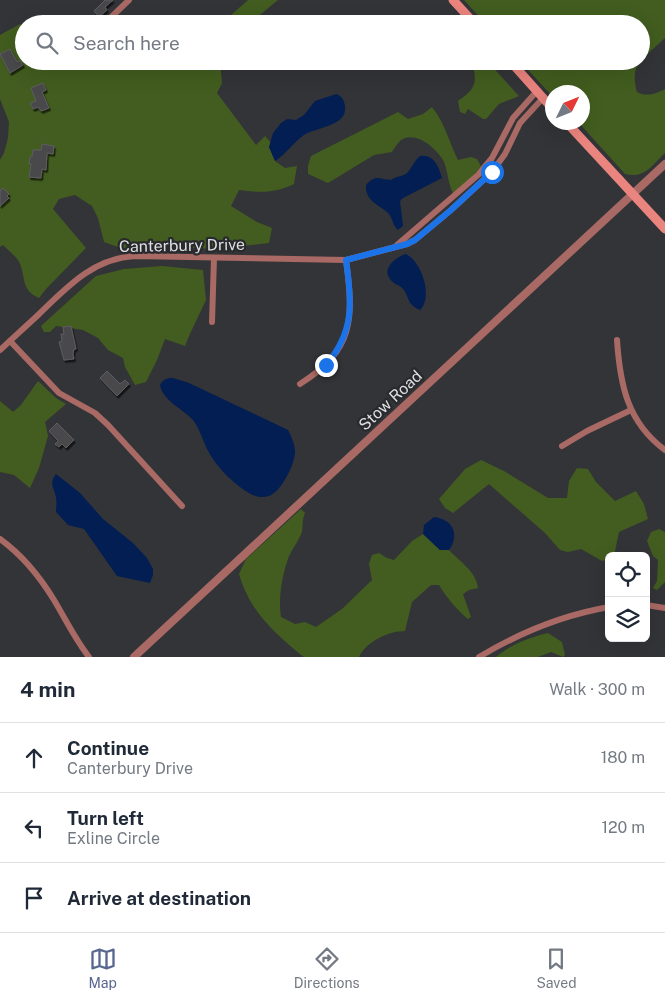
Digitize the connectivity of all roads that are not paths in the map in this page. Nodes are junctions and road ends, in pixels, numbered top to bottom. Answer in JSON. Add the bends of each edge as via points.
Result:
{"nodes":[{"id":1,"x":129,"y":0,"type":"edge"},
{"id":2,"x":453,"y":0,"type":"edge"},
{"id":3,"x":113,"y":15,"type":"edge"},
{"id":4,"x":467,"y":15,"type":"edge"},
{"id":5,"x":518,"y":70,"type":"edge"},
{"id":6,"x":540,"y":94,"type":"junction"},
{"id":7,"x":545,"y":100,"type":"edge"},
{"id":8,"x":573,"y":130,"type":"edge"},
{"id":9,"x":665,"y":164,"type":"edge"},
{"id":10,"x":484,"y":174,"type":"junction"},
{"id":11,"x":632,"y":194,"type":"junction"},
{"id":12,"x":452,"y":198,"type":"junction"},
{"id":13,"x":457,"y":204,"type":"junction"},
{"id":14,"x":426,"y":221,"type":"junction"},
{"id":15,"x":430,"y":228,"type":"junction"},
{"id":16,"x":665,"y":229,"type":"edge"},
{"id":17,"x":395,"y":246,"type":"junction"},
{"id":18,"x":214,"y":258,"type":"junction"},
{"id":19,"x":346,"y":260,"type":"junction"},
{"id":20,"x":212,"y":322,"type":"dead end"},
{"id":21,"x":617,"y":340,"type":"dead end"},
{"id":22,"x":10,"y":341,"type":"junction"},
{"id":23,"x":0,"y":350,"type":"edge"},
{"id":24,"x":300,"y":384,"type":"dead end"},
{"id":25,"x":631,"y":410,"type":"junction"},
{"id":26,"x":562,"y":446,"type":"dead end"},
{"id":27,"x":665,"y":450,"type":"edge"},
{"id":28,"x":182,"y":506,"type":"dead end"},
{"id":29,"x":0,"y":539,"type":"edge"},
{"id":30,"x":650,"y":606,"type":"edge"},
{"id":31,"x":605,"y":608,"type":"edge"},
{"id":32,"x":665,"y":608,"type":"edge"},
{"id":33,"x":89,"y":657,"type":"edge"},
{"id":34,"x":134,"y":657,"type":"edge"},
{"id":35,"x":479,"y":657,"type":"edge"}],
"edges":[{"from":1,"to":3,"type":"street"},
{"from":2,"to":4,"type":"main road"},
{"from":5,"to":6,"type":"main road"},
{"from":6,"to":7,"type":"main road"},
{"from":6,"to":10,"type":"street","name":"Canterbury Drive","via":[[513,118]]},
{"from":8,"to":11,"type":"main road"},
{"from":9,"to":11,"type":"street","name":"Stow Road"},
{"from":10,"to":12,"type":"street","name":"Canterbury Drive"},
{"from":10,"to":13,"type":"street","name":"Canterbury Drive"},
{"from":11,"to":16,"type":"main road"},
{"from":11,"to":34,"type":"street","name":"Stow Road"},
{"from":12,"to":13,"type":"street"},
{"from":12,"to":14,"type":"street","name":"Canterbury Drive"},
{"from":13,"to":15,"type":"street","name":"Canterbury Drive"},
{"from":14,"to":15,"type":"street"},
{"from":14,"to":17,"type":"street","name":"Canterbury Drive"},
{"from":15,"to":17,"type":"street","name":"Canterbury Drive","via":[[410,243]]},
{"from":17,"to":19,"type":"street","name":"Canterbury Drive"},
{"from":18,"to":19,"type":"street","name":"Canterbury Drive"},
{"from":18,"to":20,"type":"street"},
{"from":18,"to":22,"type":"street","name":"Canterbury Drive","via":[[127,257],[102,263],[63,291]]},
{"from":19,"to":24,"type":"street","via":[[350,302],[344,339],[326,365]]},
{"from":21,"to":25,"type":"street","via":[[622,385]]},
{"from":22,"to":23,"type":"street","name":"Canterbury Drive"},
{"from":22,"to":28,"type":"street","via":[[59,393],[108,424]]},
{"from":25,"to":26,"type":"street"},
{"from":25,"to":27,"type":"street","via":[[644,430]]},
{"from":29,"to":33,"type":"street","via":[[33,570]]},
{"from":30,"to":32,"type":"street"},
{"from":31,"to":35,"type":"street","via":[[533,629]]}]}
